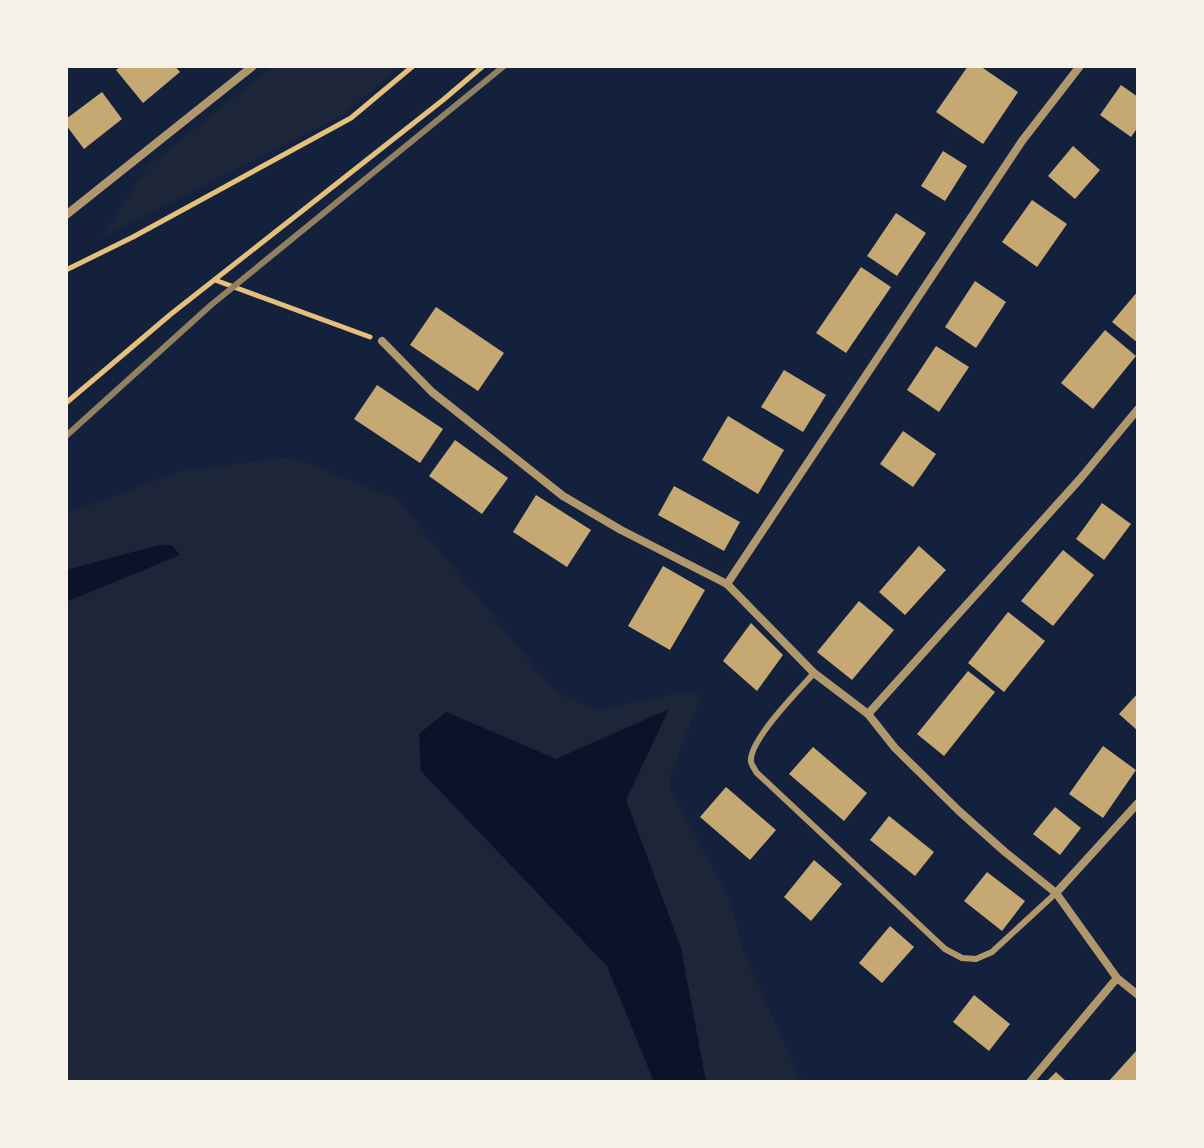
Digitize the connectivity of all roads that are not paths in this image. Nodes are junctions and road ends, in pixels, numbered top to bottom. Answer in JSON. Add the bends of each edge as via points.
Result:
{"nodes":[{"id":1,"x":253,"y":66,"type":"edge"},
{"id":2,"x":1080,"y":66,"type":"edge"},
{"id":3,"x":66,"y":215,"type":"edge"},
{"id":4,"x":382,"y":341,"type":"road end"},
{"id":5,"x":1138,"y":409,"type":"edge"},
{"id":6,"x":727,"y":584,"type":"junction"},
{"id":7,"x":814,"y":673,"type":"junction"},
{"id":8,"x":868,"y":714,"type":"junction"},
{"id":9,"x":1138,"y":803,"type":"edge"},
{"id":10,"x":1056,"y":893,"type":"junction"},
{"id":11,"x":1117,"y":978,"type":"junction"},
{"id":12,"x":1138,"y":995,"type":"edge"},
{"id":13,"x":1030,"y":1082,"type":"edge"}],
"edges":[{"from":1,"to":3,"type":"street"},
{"from":2,"to":6,"type":"street","via":[[1022,141]]},
{"from":4,"to":6,"type":"street","via":[[432,392],[563,496]]},
{"from":5,"to":8,"type":"street"},
{"from":6,"to":7,"type":"street"},
{"from":7,"to":8,"type":"street"},
{"from":7,"to":10,"type":"lane","via":[[777,713],[753,748],[750,762],[890,900],[945,949],[976,959],[992,952]]},
{"from":8,"to":10,"type":"street","via":[[959,811]]},
{"from":9,"to":10,"type":"street"},
{"from":10,"to":11,"type":"street"},
{"from":11,"to":12,"type":"street"},
{"from":11,"to":13,"type":"street"}]}
